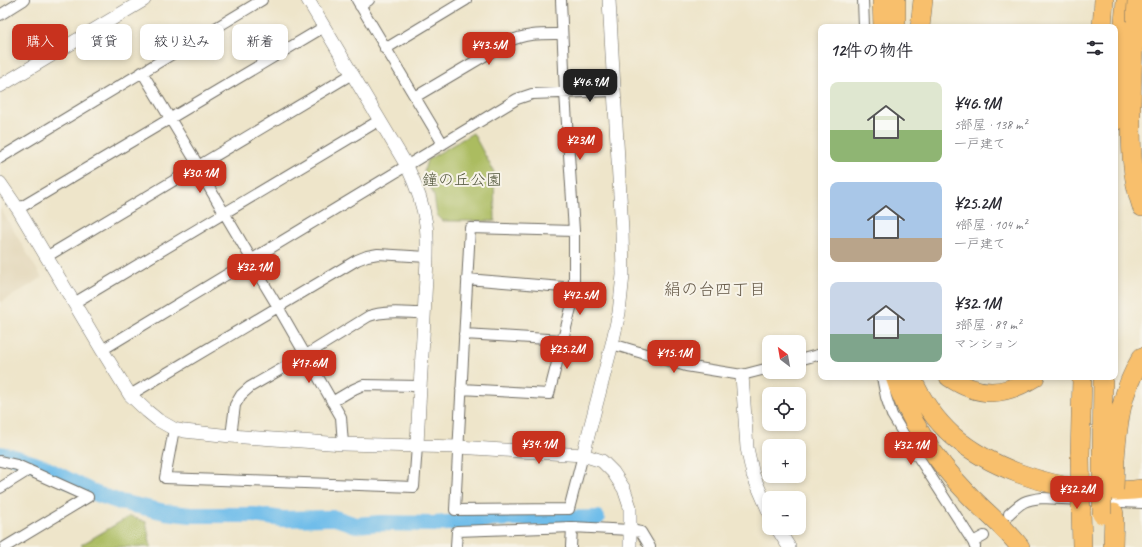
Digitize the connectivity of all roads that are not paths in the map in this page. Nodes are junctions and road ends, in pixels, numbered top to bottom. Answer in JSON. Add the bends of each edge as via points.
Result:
{"nodes":[{"id":1,"x":24,"y":0,"type":"edge"},
{"id":2,"x":144,"y":0,"type":"edge"},
{"id":3,"x":262,"y":0,"type":"edge"},
{"id":4,"x":308,"y":0,"type":"edge"},
{"id":5,"x":369,"y":0,"type":"edge"},
{"id":6,"x":466,"y":0,"type":"edge"},
{"id":7,"x":561,"y":0,"type":"edge"},
{"id":8,"x":609,"y":0,"type":"edge"},
{"id":9,"x":863,"y":0,"type":"edge"},
{"id":10,"x":882,"y":0,"type":"edge"},
{"id":11,"x":896,"y":0,"type":"edge"},
{"id":12,"x":910,"y":0,"type":"edge"},
{"id":13,"x":923,"y":0,"type":"edge"},
{"id":14,"x":1104,"y":0,"type":"edge"},
{"id":15,"x":358,"y":3,"type":"edge"},
{"id":16,"x":1133,"y":7,"type":"edge"},
{"id":17,"x":0,"y":14,"type":"edge"},
{"id":18,"x":864,"y":24,"type":"edge"},
{"id":19,"x":883,"y":24,"type":"edge"},
{"id":20,"x":896,"y":24,"type":"edge"},
{"id":21,"x":908,"y":24,"type":"edge"},
{"id":22,"x":920,"y":24,"type":"edge"},
{"id":23,"x":1102,"y":24,"type":"edge"},
{"id":24,"x":324,"y":27,"type":"junction"},
{"id":25,"x":562,"y":34,"type":"junction"},
{"id":26,"x":386,"y":49,"type":"junction"},
{"id":27,"x":142,"y":72,"type":"junction"},
{"id":28,"x":352,"y":74,"type":"junction"},
{"id":29,"x":0,"y":86,"type":"edge"},
{"id":30,"x":614,"y":91,"type":"junction"},
{"id":31,"x":565,"y":93,"type":"junction"},
{"id":32,"x":415,"y":98,"type":"junction"},
{"id":33,"x":1118,"y":102,"type":"edge"},
{"id":34,"x":170,"y":118,"type":"junction"},
{"id":35,"x":380,"y":120,"type":"junction"},
{"id":36,"x":443,"y":144,"type":"junction"},
{"id":37,"x":0,"y":158,"type":"edge"},
{"id":38,"x":198,"y":165,"type":"junction"},
{"id":39,"x":407,"y":166,"type":"junction"},
{"id":40,"x":0,"y":183,"type":"edge"},
{"id":41,"x":1142,"y":207,"type":"edge"},
{"id":42,"x":18,"y":209,"type":"junction"},
{"id":43,"x":224,"y":213,"type":"junction"},
{"id":44,"x":574,"y":231,"type":"junction"},
{"id":45,"x":46,"y":257,"type":"junction"},
{"id":46,"x":427,"y":257,"type":"junction"},
{"id":47,"x":252,"y":260,"type":"junction"},
{"id":48,"x":467,"y":279,"type":"junction"},
{"id":49,"x":574,"y":288,"type":"junction"},
{"id":50,"x":74,"y":303,"type":"junction"},
{"id":51,"x":278,"y":307,"type":"junction"},
{"id":52,"x":424,"y":313,"type":"junction"},
{"id":53,"x":464,"y":334,"type":"junction"},
{"id":54,"x":563,"y":340,"type":"junction"},
{"id":55,"x":612,"y":344,"type":"junction"},
{"id":56,"x":102,"y":350,"type":"junction"},
{"id":57,"x":306,"y":355,"type":"junction"},
{"id":58,"x":818,"y":355,"type":"edge"},
{"id":59,"x":1142,"y":357,"type":"edge"},
{"id":60,"x":806,"y":358,"type":"edge"},
{"id":61,"x":762,"y":370,"type":"edge"},
{"id":62,"x":742,"y":375,"type":"junction"},
{"id":63,"x":883,"y":380,"type":"edge"},
{"id":64,"x":896,"y":380,"type":"edge"},
{"id":65,"x":912,"y":380,"type":"edge"},
{"id":66,"x":923,"y":380,"type":"edge"},
{"id":67,"x":954,"y":380,"type":"edge"},
{"id":68,"x":1030,"y":380,"type":"edge"},
{"id":69,"x":1082,"y":380,"type":"edge"},
{"id":70,"x":1103,"y":380,"type":"edge"},
{"id":71,"x":419,"y":386,"type":"junction"},
{"id":72,"x":461,"y":389,"type":"junction"},
{"id":73,"x":130,"y":395,"type":"junction"},
{"id":74,"x":332,"y":402,"type":"junction"},
{"id":75,"x":174,"y":428,"type":"junction"},
{"id":76,"x":231,"y":436,"type":"junction"},
{"id":77,"x":343,"y":444,"type":"junction"},
{"id":78,"x":417,"y":446,"type":"junction"},
{"id":79,"x":458,"y":447,"type":"junction"},
{"id":80,"x":583,"y":455,"type":"junction"},
{"id":81,"x":1108,"y":458,"type":"junction"},
{"id":82,"x":0,"y":461,"type":"edge"},
{"id":83,"x":29,"y":470,"type":"junction"},
{"id":84,"x":1142,"y":480,"type":"edge"},
{"id":85,"x":0,"y":488,"type":"edge"},
{"id":86,"x":1142,"y":490,"type":"edge"},
{"id":87,"x":762,"y":496,"type":"edge"},
{"id":88,"x":1142,"y":503,"type":"edge"},
{"id":89,"x":1009,"y":514,"type":"dead end"},
{"id":90,"x":1108,"y":514,"type":"junction"},
{"id":91,"x":572,"y":527,"type":"junction"},
{"id":92,"x":630,"y":530,"type":"junction"},
{"id":93,"x":782,"y":535,"type":"edge"},
{"id":94,"x":984,"y":536,"type":"dead end"},
{"id":95,"x":974,"y":544,"type":"edge"},
{"id":96,"x":5,"y":547,"type":"edge"},
{"id":97,"x":456,"y":547,"type":"edge"},
{"id":98,"x":571,"y":547,"type":"edge"},
{"id":99,"x":630,"y":547,"type":"edge"},
{"id":100,"x":650,"y":547,"type":"edge"},
{"id":101,"x":788,"y":547,"type":"edge"},
{"id":102,"x":1020,"y":547,"type":"edge"},
{"id":103,"x":1082,"y":547,"type":"edge"},
{"id":104,"x":1104,"y":547,"type":"edge"},
{"id":105,"x":1113,"y":547,"type":"edge"}],
"edges":[{"from":1,"to":17,"type":"street"},
{"from":2,"to":29,"type":"street"},
{"from":3,"to":27,"type":"street"},
{"from":4,"to":24,"type":"street"},
{"from":5,"to":15,"type":"street"},
{"from":6,"to":26,"type":"street"},
{"from":7,"to":25,"type":"street"},
{"from":8,"to":30,"type":"street"},
{"from":9,"to":18,"type":"street"},
{"from":10,"to":19,"type":"highway"},
{"from":11,"to":20,"type":"highway"},
{"from":12,"to":21,"type":"highway"},
{"from":13,"to":22,"type":"highway"},
{"from":14,"to":23,"type":"highway"},
{"from":15,"to":26,"type":"street"},
{"from":16,"to":33,"type":"highway"},
{"from":16,"to":41,"type":"highway","via":[[1132,164]]},
{"from":24,"to":28,"type":"street"},
{"from":24,"to":34,"type":"street"},
{"from":25,"to":31,"type":"street"},
{"from":25,"to":32,"type":"street","via":[[518,37]]},
{"from":26,"to":32,"type":"street"},
{"from":27,"to":34,"type":"street"},
{"from":27,"to":37,"type":"street"},
{"from":28,"to":35,"type":"street"},
{"from":28,"to":38,"type":"street"},
{"from":30,"to":31,"type":"street"},
{"from":30,"to":55,"type":"street","via":[[623,275],[619,313]]},
{"from":31,"to":36,"type":"street","via":[[532,94],[517,99]]},
{"from":31,"to":44,"type":"street"},
{"from":32,"to":36,"type":"street"},
{"from":34,"to":38,"type":"street"},
{"from":34,"to":42,"type":"street"},
{"from":35,"to":39,"type":"street"},
{"from":35,"to":43,"type":"street"},
{"from":36,"to":39,"type":"street"},
{"from":38,"to":43,"type":"street"},
{"from":38,"to":45,"type":"street"},
{"from":39,"to":46,"type":"street","via":[[422,204],[426,225]]},
{"from":39,"to":47,"type":"street"},
{"from":40,"to":42,"type":"street"},
{"from":42,"to":45,"type":"street"},
{"from":43,"to":47,"type":"street"},
{"from":43,"to":50,"type":"street"},
{"from":44,"to":48,"type":"street","via":[[470,228]]},
{"from":44,"to":49,"type":"street"},
{"from":45,"to":50,"type":"street"},
{"from":46,"to":51,"type":"street","via":[[378,254],[367,256]]},
{"from":46,"to":52,"type":"street"},
{"from":47,"to":51,"type":"street"},
{"from":47,"to":56,"type":"street"},
{"from":48,"to":49,"type":"street"},
{"from":48,"to":53,"type":"street"},
{"from":49,"to":54,"type":"street"},
{"from":50,"to":56,"type":"street"},
{"from":51,"to":57,"type":"street"},
{"from":51,"to":73,"type":"street"},
{"from":52,"to":57,"type":"street","via":[[376,313]]},
{"from":52,"to":71,"type":"street"},
{"from":53,"to":54,"type":"street"},
{"from":53,"to":72,"type":"street"},
{"from":54,"to":72,"type":"street","via":[[549,394]]},
{"from":55,"to":62,"type":"street","via":[[686,366]]},
{"from":55,"to":80,"type":"street"},
{"from":56,"to":73,"type":"street"},
{"from":57,"to":74,"type":"street"},
{"from":57,"to":76,"type":"street","via":[[250,387],[241,395],[236,405]]},
{"from":58,"to":60,"type":"street"},
{"from":59,"to":81,"type":"highway","via":[[1127,386],[1117,434]]},
{"from":61,"to":62,"type":"street"},
{"from":62,"to":87,"type":"street","via":[[747,448],[753,475]]},
{"from":63,"to":95,"type":"street","via":[[892,415]]},
{"from":64,"to":102,"type":"highway","via":[[915,424],[941,463]]},
{"from":65,"to":86,"type":"highway","via":[[933,414],[953,436],[996,463],[1020,474],[1068,487],[1092,491]]},
{"from":66,"to":84,"type":"highway","via":[[954,422],[977,441],[1006,457],[1069,478],[1122,482]]},
{"from":67,"to":68,"type":"highway","via":[[973,390],[989,393],[1021,386]]},
{"from":69,"to":103,"type":"highway","bridge":true},
{"from":70,"to":81,"type":"highway"},
{"from":71,"to":74,"type":"street","via":[[363,385]]},
{"from":71,"to":78,"type":"street"},
{"from":72,"to":79,"type":"street"},
{"from":73,"to":75,"type":"street","via":[[158,420]]},
{"from":74,"to":77,"type":"street","via":[[341,417]]},
{"from":75,"to":76,"type":"street"},
{"from":75,"to":78,"type":"street","via":[[165,478],[414,488]]},
{"from":76,"to":77,"type":"street"},
{"from":77,"to":78,"type":"street"},
{"from":78,"to":79,"type":"street"},
{"from":79,"to":80,"type":"street"},
{"from":79,"to":80,"type":"street","via":[[455,510],[569,508]]},
{"from":80,"to":92,"type":"street","via":[[602,461],[624,489],[630,507]]},
{"from":81,"to":90,"type":"highway","bridge":true},
{"from":82,"to":83,"type":"street"},
{"from":83,"to":85,"type":"street"},
{"from":83,"to":96,"type":"street","via":[[88,498]]},
{"from":88,"to":89,"type":"street","via":[[1042,498],[1026,500]]},
{"from":90,"to":104,"type":"highway"},
{"from":90,"to":105,"type":"highway"},
{"from":91,"to":92,"type":"street"},
{"from":91,"to":97,"type":"street","via":[[457,531]]},
{"from":91,"to":98,"type":"street"},
{"from":92,"to":99,"type":"street"},
{"from":92,"to":100,"type":"street","via":[[641,532]]},
{"from":93,"to":101,"type":"street"},
{"from":94,"to":95,"type":"street"}]}
